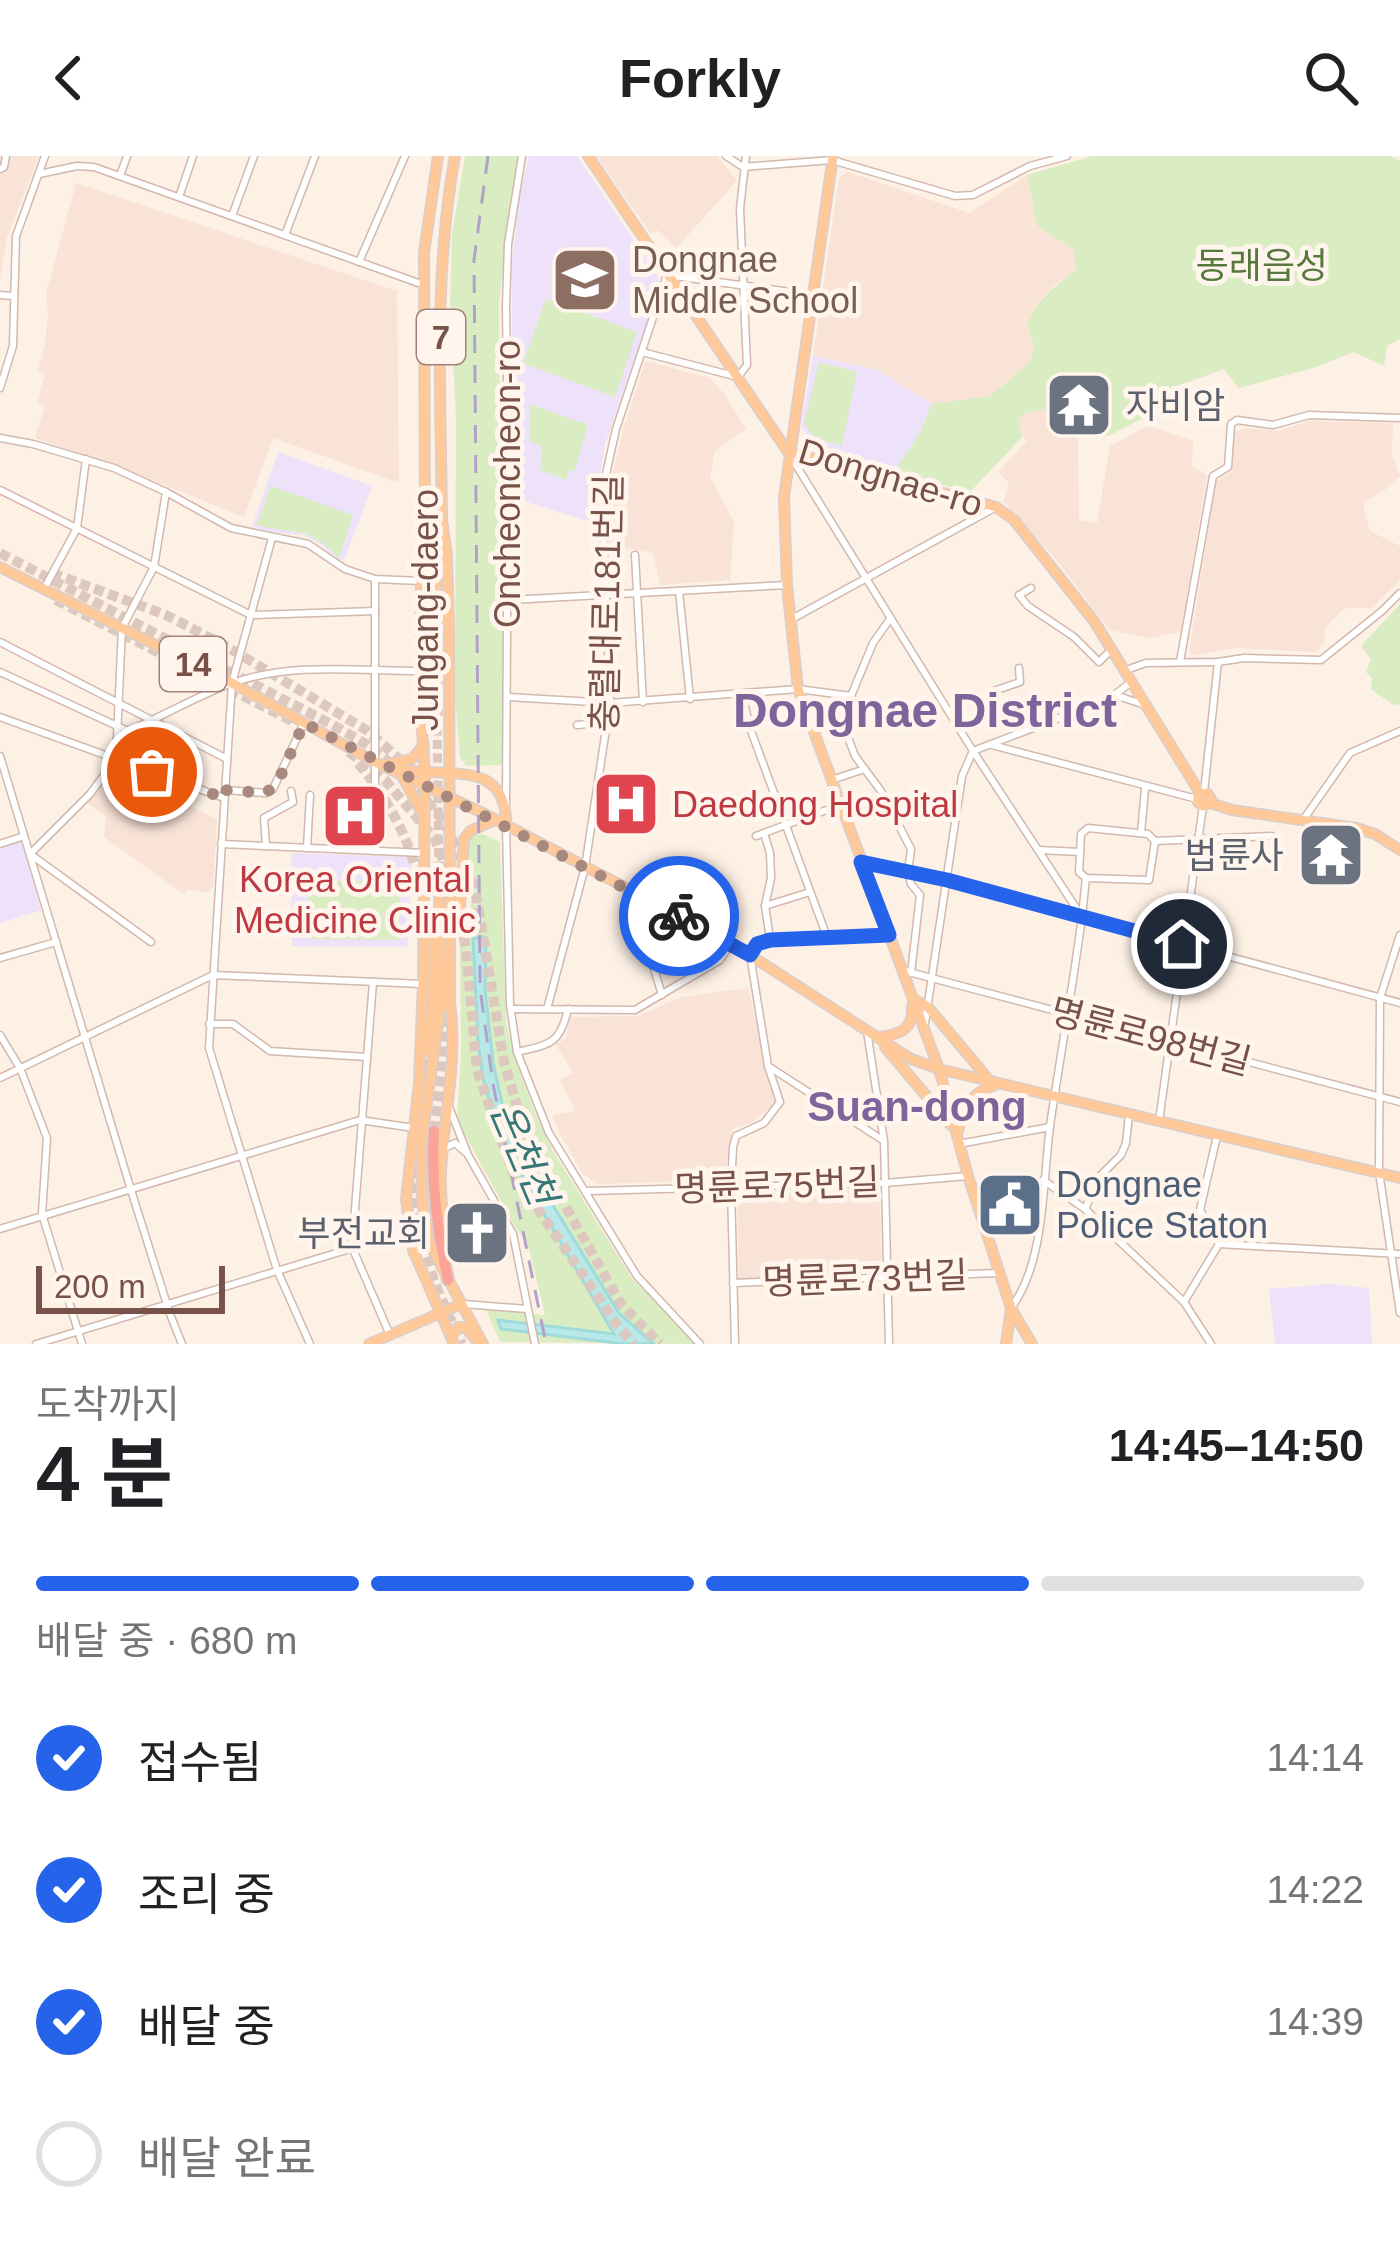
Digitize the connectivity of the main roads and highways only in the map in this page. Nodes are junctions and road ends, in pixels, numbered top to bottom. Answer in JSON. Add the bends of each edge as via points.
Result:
{"nodes":[{"id":1,"x":438,"y":156,"type":"edge"},
{"id":2,"x":454,"y":156,"type":"edge"},
{"id":3,"x":588,"y":156,"type":"edge"},
{"id":4,"x":832,"y":158,"type":"edge"},
{"id":5,"x":788,"y":452,"type":"junction"},
{"id":6,"x":442,"y":520,"type":"junction"},
{"id":7,"x":425,"y":524,"type":"junction"},
{"id":8,"x":0,"y":567,"type":"edge"},
{"id":9,"x":433,"y":569,"type":"junction"},
{"id":10,"x":420,"y":700,"type":"junction"},
{"id":11,"x":438,"y":712,"type":"junction"},
{"id":12,"x":424,"y":744,"type":"junction"},
{"id":13,"x":379,"y":764,"type":"junction"},
{"id":14,"x":425,"y":773,"type":"junction"},
{"id":15,"x":400,"y":774,"type":"junction"},
{"id":16,"x":448,"y":774,"type":"junction"},
{"id":17,"x":425,"y":786,"type":"junction"},
{"id":18,"x":448,"y":796,"type":"junction"},
{"id":19,"x":501,"y":820,"type":"junction"},
{"id":20,"x":424,"y":823,"type":"junction"},
{"id":21,"x":448,"y":850,"type":"junction"},
{"id":22,"x":1400,"y":850,"type":"edge"},
{"id":23,"x":424,"y":852,"type":"junction"},
{"id":24,"x":449,"y":929,"type":"junction"},
{"id":25,"x":912,"y":997,"type":"junction"},
{"id":26,"x":875,"y":1036,"type":"junction"},
{"id":27,"x":939,"y":1069,"type":"junction"},
{"id":28,"x":995,"y":1082,"type":"junction"},
{"id":29,"x":419,"y":1083,"type":"junction"},
{"id":30,"x":434,"y":1131,"type":"tunnel mouth"},
{"id":31,"x":957,"y":1137,"type":"junction"},
{"id":32,"x":1400,"y":1178,"type":"edge"},
{"id":33,"x":448,"y":1280,"type":"junction"},
{"id":34,"x":460,"y":1304,"type":"junction"},
{"id":35,"x":1011,"y":1308,"type":"junction"},
{"id":36,"x":439,"y":1311,"type":"junction"},
{"id":37,"x":453,"y":1342,"type":"edge"},
{"id":38,"x":368,"y":1344,"type":"edge"},
{"id":39,"x":482,"y":1344,"type":"edge"},
{"id":40,"x":1006,"y":1344,"type":"edge"},
{"id":41,"x":1032,"y":1344,"type":"edge"}],
"edges":[{"from":1,"to":7,"type":"main road","name":"Jungang-daero","via":[[424,253]]},
{"from":2,"to":6,"type":"main road","name":"Jungang-daero","number":"7","via":[[442,249]]},
{"from":3,"to":5,"type":"main road","name":"Dongnae-ro"},
{"from":4,"to":5,"type":"main road"},
{"from":5,"to":22,"type":"main road","name":"Dongnae-ro","via":[[996,507],[1094,621],[1203,799],[1356,828]]},
{"from":5,"to":25,"type":"main road","via":[[787,585],[798,688]]},
{"from":6,"to":9,"type":"main road"},
{"from":6,"to":11,"type":"main road","name":"Jungang-daero","number":"7"},
{"from":7,"to":9,"type":"main road"},
{"from":7,"to":10,"type":"main road","name":"Jungang-daero"},
{"from":8,"to":13,"type":"main road","number":"14"},
{"from":9,"to":11,"type":"main road","number":"7"},
{"from":10,"to":11,"type":"main road","via":[[434,727],[444,724]]},
{"from":10,"to":12,"type":"main road","name":"Jungang-daero"},
{"from":11,"to":16,"type":"main road","name":"Jungang-daero","number":"7"},
{"from":12,"to":13,"type":"main road","via":[[412,759]]},
{"from":12,"to":14,"type":"main road","name":"Jungang-daero"},
{"from":13,"to":14,"type":"main road"},
{"from":13,"to":15,"type":"main road","number":"14"},
{"from":14,"to":16,"type":"main road"},
{"from":14,"to":17,"type":"main road","name":"Jungang-daero"},
{"from":15,"to":17,"type":"main road","number":"14"},
{"from":15,"to":20,"type":"main road"},
{"from":16,"to":18,"type":"main road","name":"Jungang-daero","number":"7"},
{"from":16,"to":19,"type":"main road","via":[[483,776],[498,790]]},
{"from":17,"to":18,"type":"main road","number":"14"},
{"from":17,"to":20,"type":"main road","name":"Jungang-daero"},
{"from":18,"to":19,"type":"main road"},
{"from":18,"to":21,"type":"main road","name":"Jungang-daero"},
{"from":19,"to":24,"type":"main road","via":[[464,839],[460,907]]},
{"from":19,"to":26,"type":"main road","via":[[730,943]]},
{"from":20,"to":23,"type":"main road","name":"Jungang-daero"},
{"from":21,"to":23,"type":"main road","via":[[432,838]]},
{"from":21,"to":24,"type":"main road","name":"Jungang-daero"},
{"from":23,"to":29,"type":"main road","name":"Jungang-daero"},
{"from":24,"to":33,"type":"main road","name":"Jungang-daero","via":[[454,1048],[440,1203]]},
{"from":25,"to":26,"type":"main road","via":[[908,1028]]},
{"from":25,"to":27,"type":"main road"},
{"from":25,"to":28,"type":"main road"},
{"from":26,"to":27,"type":"main road"},
{"from":26,"to":31,"type":"main road"},
{"from":27,"to":28,"type":"main road"},
{"from":27,"to":31,"type":"main road"},
{"from":28,"to":31,"type":"main road","via":[[967,1102]]},
{"from":28,"to":32,"type":"main road"},
{"from":29,"to":33,"type":"main road","via":[[433,1005],[436,888],[441,1002],[420,1184],[430,1245]]},
{"from":29,"to":36,"type":"main road","name":"Jungang-daero","via":[[406,1198],[418,1263]]},
{"from":30,"to":33,"type":"highway","via":[[432,1190]]},
{"from":31,"to":35,"type":"main road"},
{"from":33,"to":34,"type":"main road","name":"Jungang-daero"},
{"from":34,"to":36,"type":"main road"},
{"from":34,"to":39,"type":"main road","name":"Jungang-daero"},
{"from":35,"to":40,"type":"main road"},
{"from":35,"to":41,"type":"main road"},
{"from":36,"to":37,"type":"main road","name":"Jungang-daero"},
{"from":36,"to":38,"type":"main road"},
{"from":37,"to":39,"type":"main road","via":[[453,1331],[465,1327]]}]}
